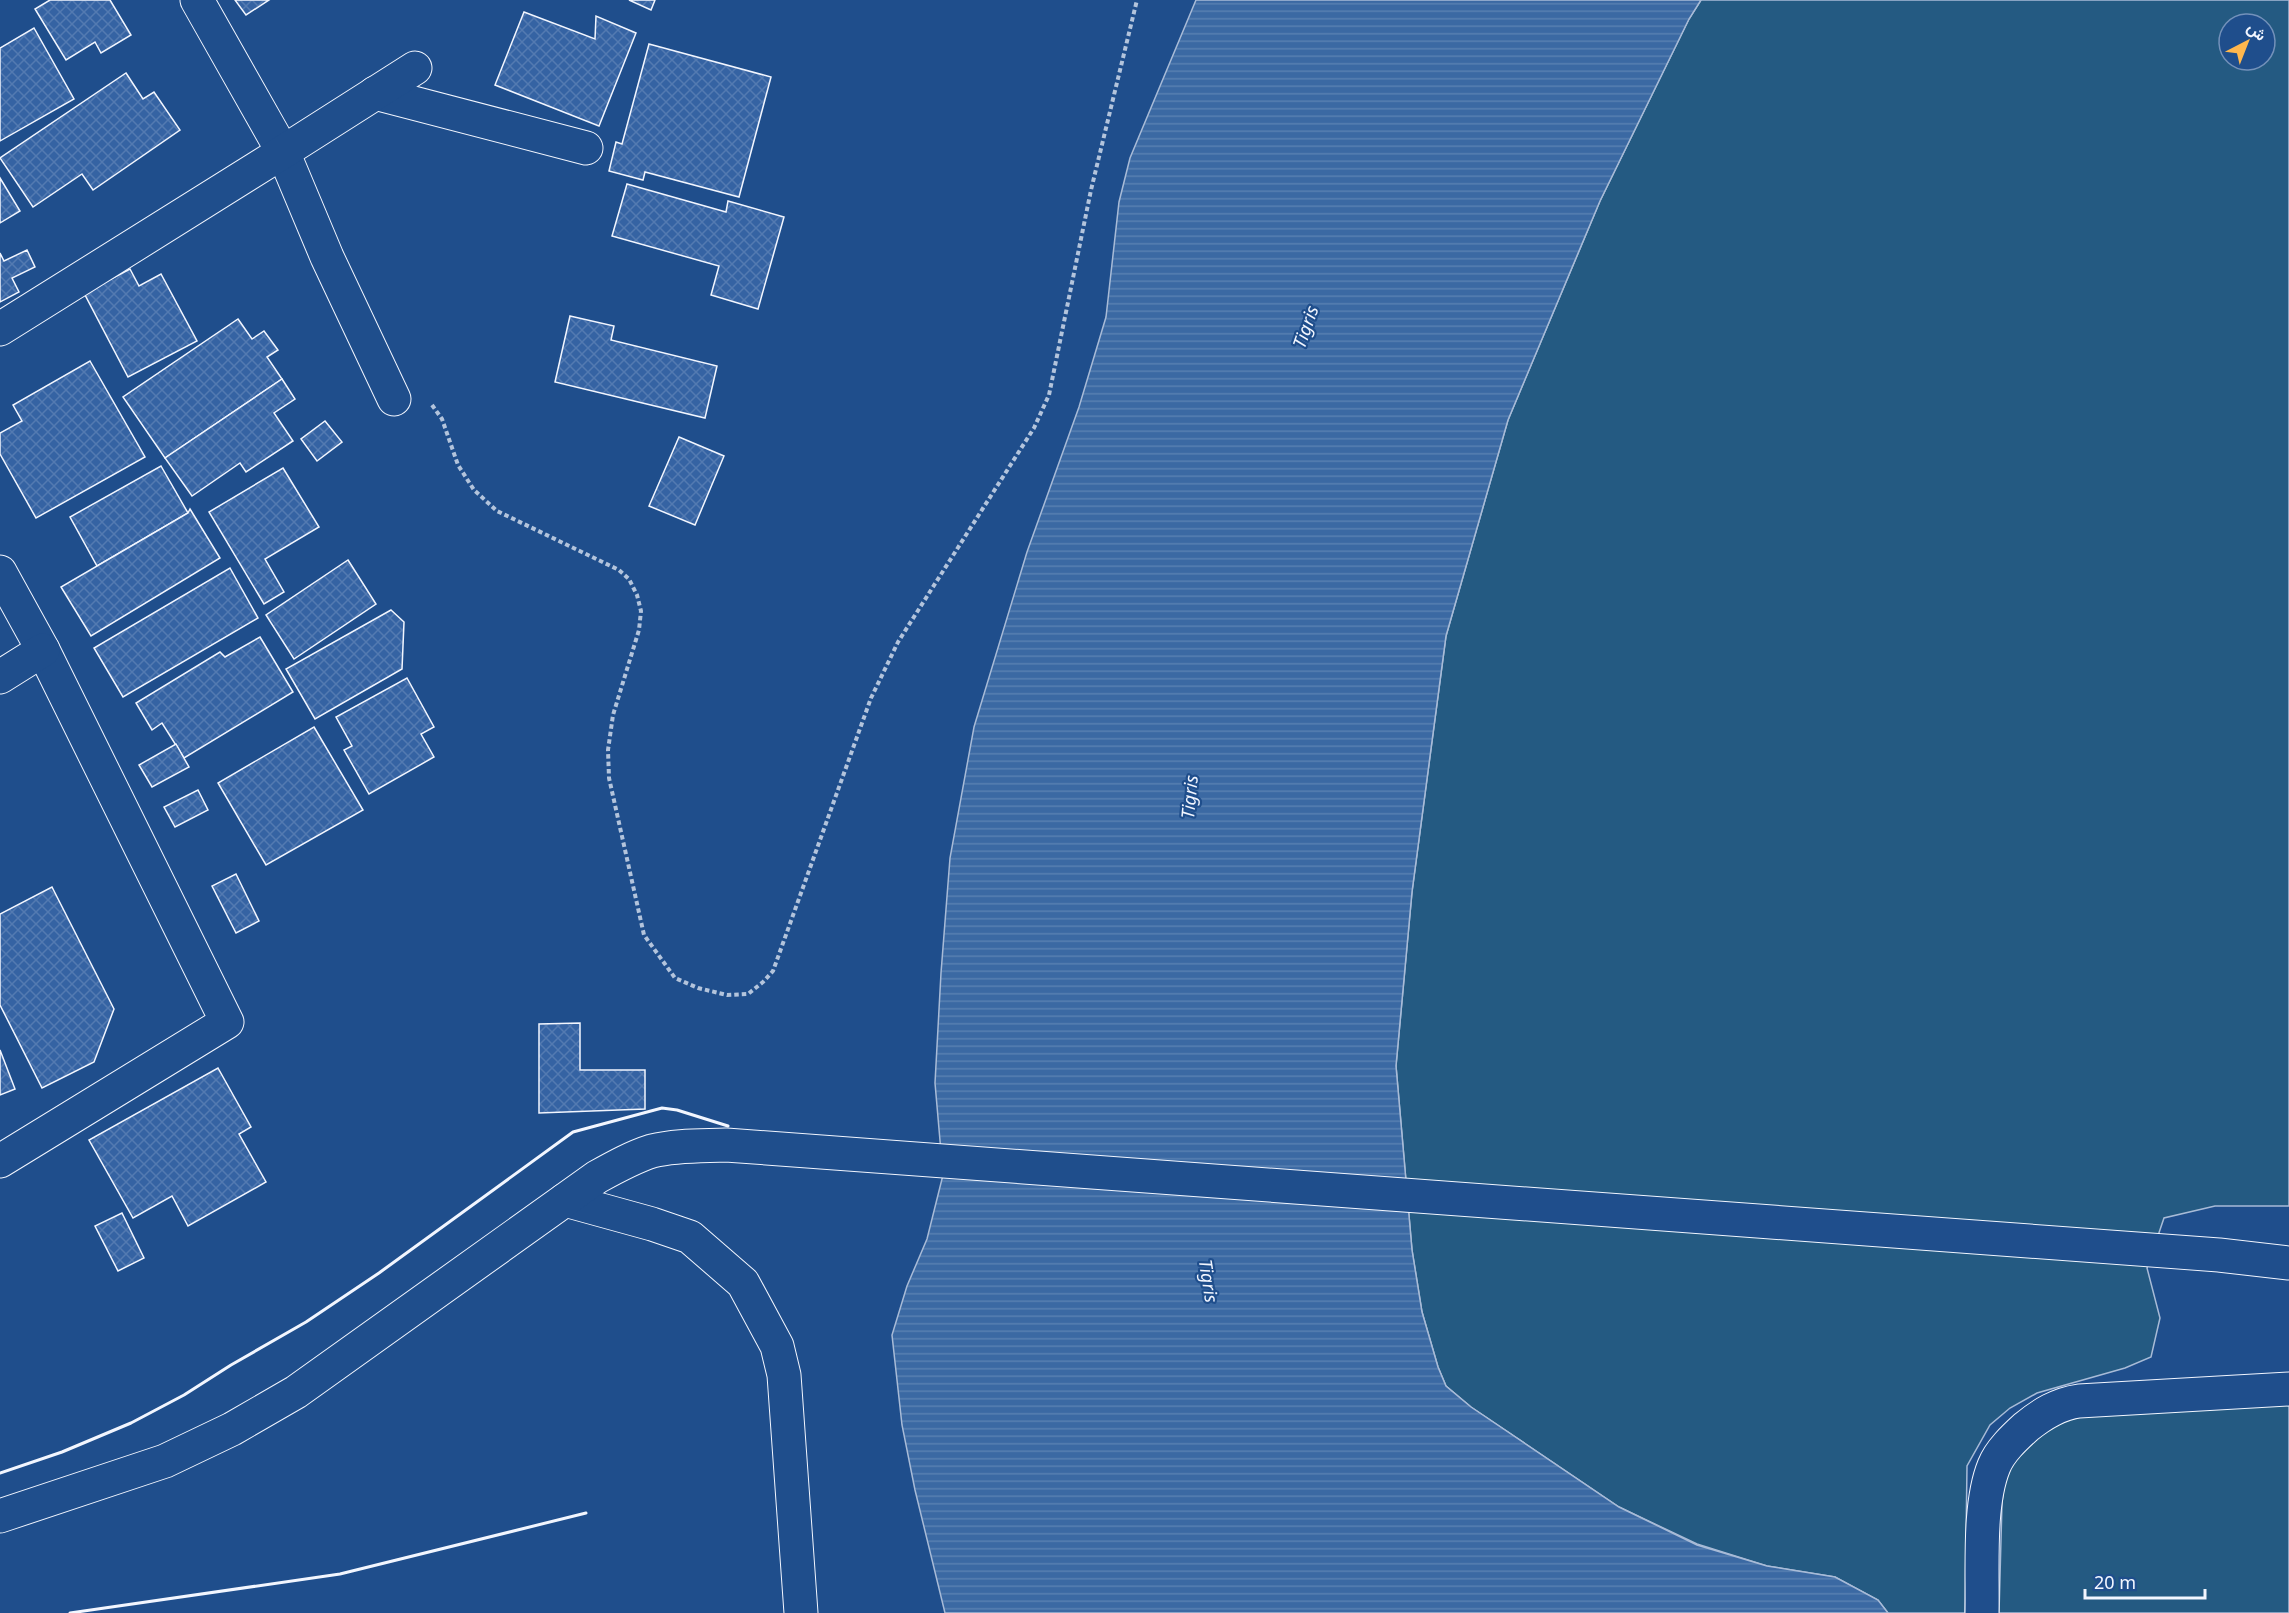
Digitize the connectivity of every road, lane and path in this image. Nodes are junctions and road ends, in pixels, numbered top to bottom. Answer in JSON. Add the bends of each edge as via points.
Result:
{"nodes":[{"id":1,"x":197,"y":0,"type":"edge"},
{"id":2,"x":1137,"y":0,"type":"edge"},
{"id":3,"x":415,"y":68,"type":"dead end"},
{"id":4,"x":375,"y":93,"type":"junction"},
{"id":5,"x":586,"y":148,"type":"dead end"},
{"id":6,"x":283,"y":152,"type":"junction"},
{"id":7,"x":0,"y":329,"type":"edge"},
{"id":8,"x":394,"y":399,"type":"dead end"},
{"id":9,"x":428,"y":400,"type":"dead end"},
{"id":10,"x":0,"y":572,"type":"edge"},
{"id":11,"x":43,"y":650,"type":"junction"},
{"id":12,"x":0,"y":677,"type":"edge"},
{"id":13,"x":0,"y":1161,"type":"edge"},
{"id":14,"x":565,"y":1200,"type":"junction"},
{"id":15,"x":2289,"y":1263,"type":"edge"},
{"id":16,"x":2289,"y":1389,"type":"edge"},
{"id":17,"x":0,"y":1516,"type":"edge"},
{"id":18,"x":801,"y":1613,"type":"edge"},
{"id":19,"x":1982,"y":1613,"type":"edge"}],
"edges":[{"from":1,"to":6,"type":"street"},
{"from":2,"to":9,"type":"path","via":[[1090,190],[1050,394],[1034,428],[898,642],[871,698],[773,971],[748,993],[717,993],[675,978],[644,935],[609,778],[608,750],[613,715],[639,630],[641,611],[637,595],[619,570],[497,511],[474,490],[458,465],[442,419]]},
{"from":3,"to":4,"type":"street"},
{"from":4,"to":5,"type":"street"},
{"from":4,"to":6,"type":"street"},
{"from":6,"to":7,"type":"street"},
{"from":6,"to":8,"type":"street"},
{"from":10,"to":11,"type":"street"},
{"from":11,"to":12,"type":"street"},
{"from":11,"to":13,"type":"street","via":[[227,1022]]},
{"from":14,"to":15,"type":"street","via":[[597,1177],[653,1151],[726,1145]]},
{"from":14,"to":17,"type":"street","via":[[296,1392],[232,1429],[165,1461]]},
{"from":14,"to":18,"type":"street","via":[[690,1238],[743,1283],[777,1346],[784,1375]]},
{"from":16,"to":19,"type":"street","via":[[2079,1401],[2064,1404],[2036,1419],[2006,1448],[1994,1466],[1985,1507]]}]}
